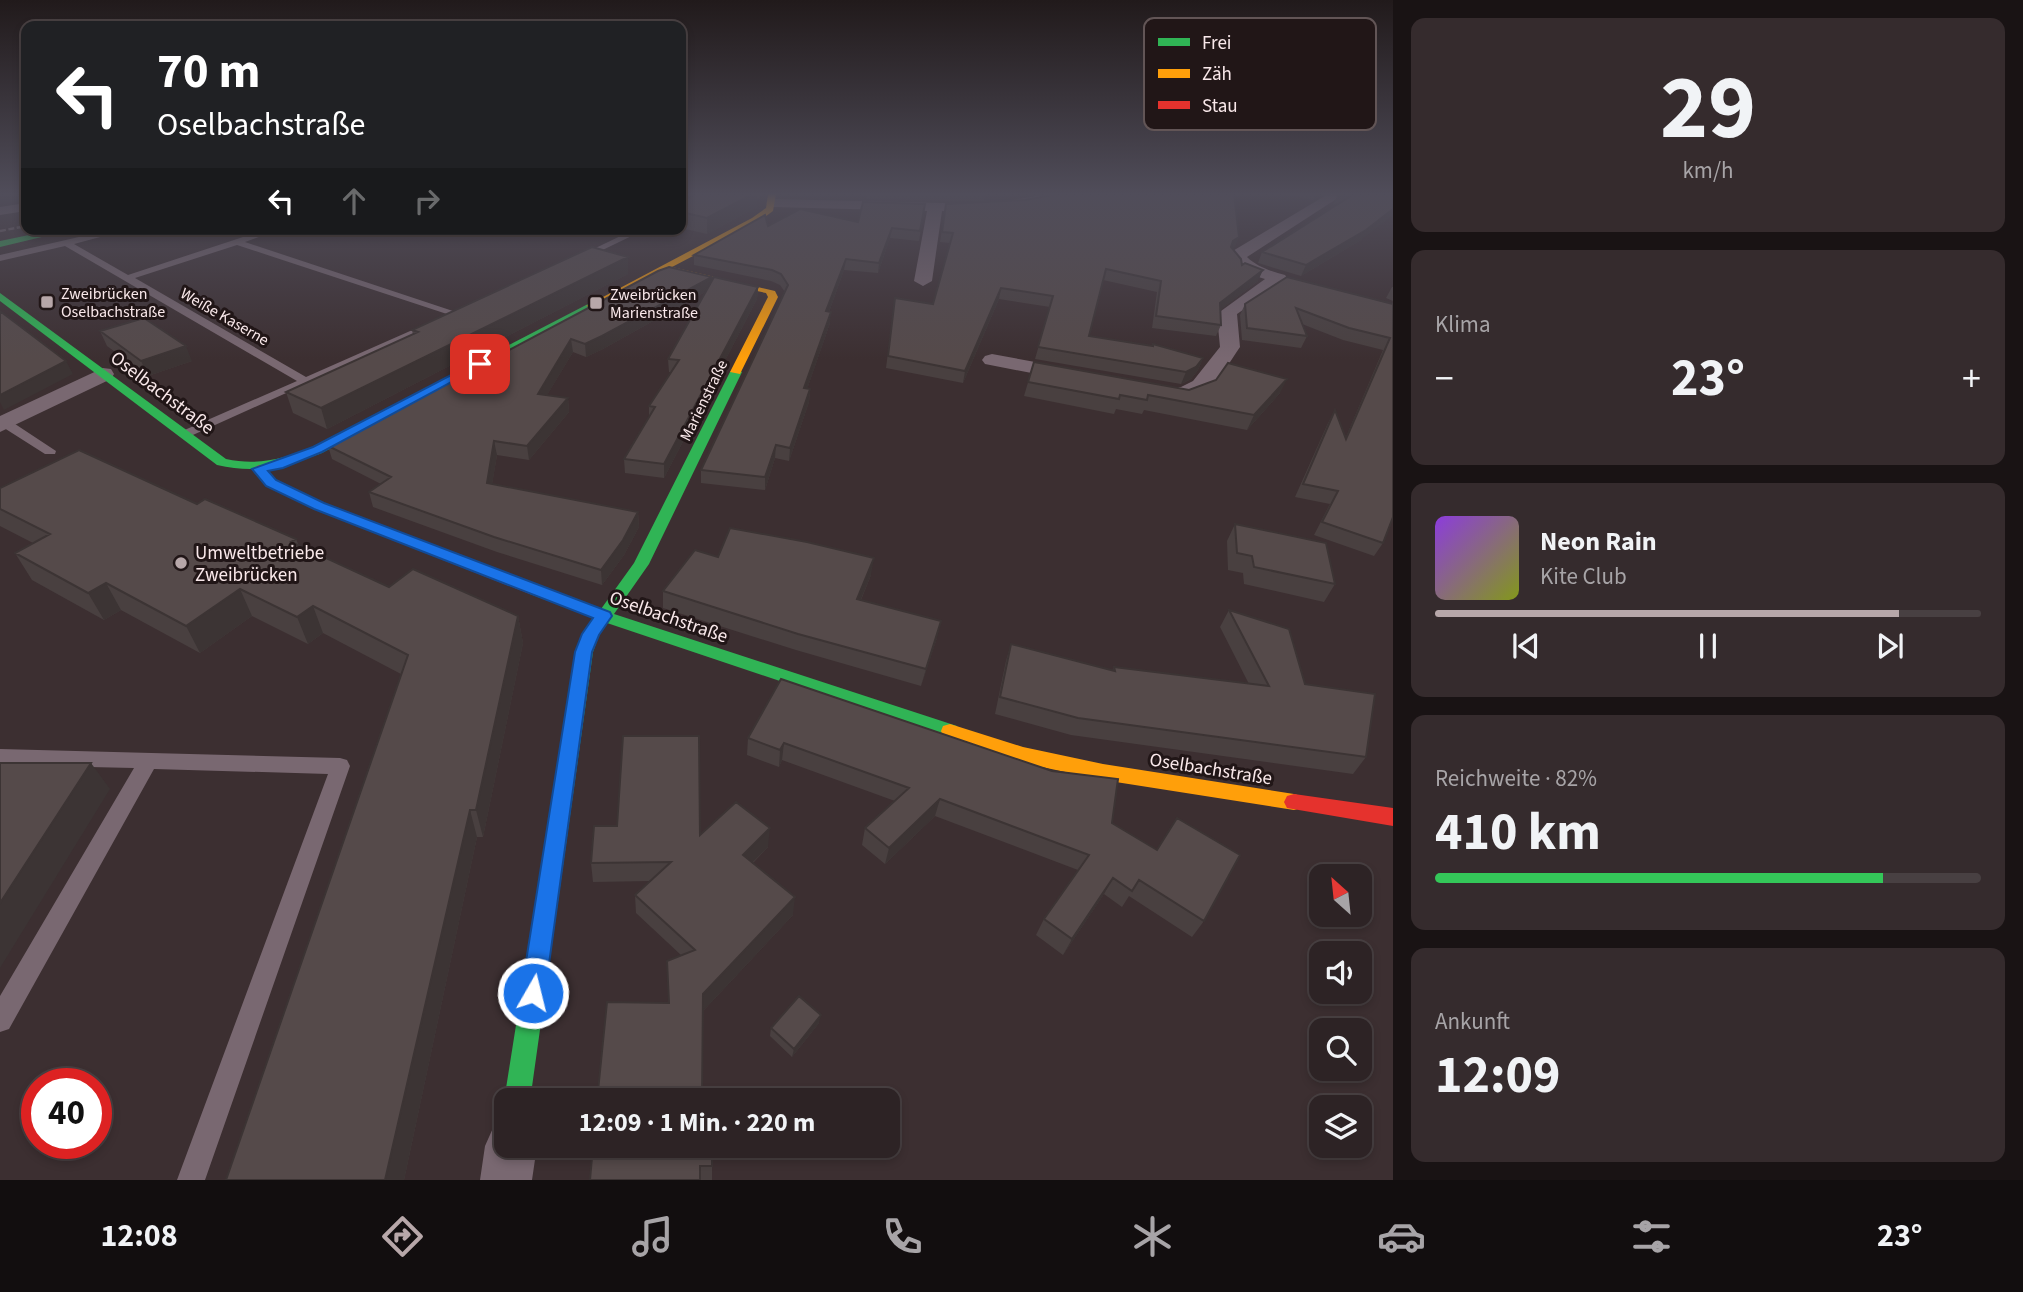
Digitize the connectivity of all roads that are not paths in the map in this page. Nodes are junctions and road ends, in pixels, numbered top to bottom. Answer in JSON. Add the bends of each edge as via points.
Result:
{"nodes":[{"id":1,"x":28,"y":249,"type":"edge"},
{"id":2,"x":87,"y":249,"type":"edge"},
{"id":3,"x":215,"y":249,"type":"edge"},
{"id":4,"x":259,"y":249,"type":"edge"},
{"id":5,"x":598,"y":249,"type":"edge"},
{"id":6,"x":700,"y":249,"type":"edge"},
{"id":7,"x":928,"y":249,"type":"edge"},
{"id":8,"x":1248,"y":249,"type":"edge"},
{"id":9,"x":0,"y":258,"type":"edge"},
{"id":10,"x":568,"y":263,"type":"edge"},
{"id":11,"x":664,"y":268,"type":"junction"},
{"id":12,"x":127,"y":278,"type":"junction"},
{"id":13,"x":923,"y":281,"type":"dead end"},
{"id":14,"x":0,"y":296,"type":"edge"},
{"id":15,"x":469,"y":308,"type":"edge"},
{"id":16,"x":457,"y":314,"type":"junction"},
{"id":17,"x":992,"y":360,"type":"dead end"},
{"id":18,"x":103,"y":374,"type":"junction"},
{"id":19,"x":1094,"y":379,"type":"edge"},
{"id":20,"x":306,"y":381,"type":"junction"},
{"id":21,"x":1145,"y":388,"type":"edge"},
{"id":22,"x":3,"y":424,"type":"edge"},
{"id":23,"x":184,"y":435,"type":"junction"},
{"id":24,"x":50,"y":451,"type":"dead end"},
{"id":25,"x":259,"y":469,"type":"junction"},
{"id":26,"x":604,"y":616,"type":"junction"},
{"id":27,"x":0,"y":757,"type":"edge"},
{"id":28,"x":148,"y":761,"type":"junction"},
{"id":29,"x":1393,"y":817,"type":"edge"},
{"id":30,"x":0,"y":1020,"type":"edge"},
{"id":31,"x":519,"y":1088,"type":"edge"},
{"id":32,"x":509,"y":1158,"type":"edge"},
{"id":33,"x":191,"y":1180,"type":"edge"},
{"id":34,"x":506,"y":1180,"type":"edge"}],
"edges":[{"from":1,"to":9,"type":"lane"},
{"from":2,"to":12,"type":"lane","name":"Weiße Kaserne"},
{"from":3,"to":12,"type":"lane","name":"Weiße Kaserne"},
{"from":4,"to":16,"type":"lane"},
{"from":5,"to":10,"type":"lane"},
{"from":6,"to":11,"type":"street"},
{"from":7,"to":13,"type":"street"},
{"from":8,"to":21,"type":"street","via":[[1237,256],[1248,268],[1285,280],[1259,290],[1230,311],[1230,347],[1201,386],[1184,394]]},
{"from":11,"to":25,"type":"street","via":[[317,450]]},
{"from":11,"to":26,"type":"street","name":"Marienstraße","via":[[762,288],[773,297],[642,564]]},
{"from":12,"to":20,"type":"lane","name":"Weiße Kaserne"},
{"from":14,"to":18,"type":"street","name":"Oselbachstraße"},
{"from":15,"to":16,"type":"lane"},
{"from":16,"to":20,"type":"lane"},
{"from":17,"to":19,"type":"street"},
{"from":18,"to":22,"type":"street"},
{"from":18,"to":23,"type":"street","name":"Oselbachstraße"},
{"from":20,"to":23,"type":"lane"},
{"from":22,"to":24,"type":"lane"},
{"from":23,"to":25,"type":"street","name":"Oselbachstraße","via":[[222,462],[239,469]]},
{"from":25,"to":26,"type":"street","name":"Oselbachstraße","via":[[271,483],[319,506]]},
{"from":26,"to":29,"type":"street","name":"Oselbachstraße","via":[[1023,755],[1103,772]]},
{"from":26,"to":31,"type":"street","via":[[584,652]]},
{"from":27,"to":28,"type":"lane"},
{"from":28,"to":30,"type":"lane"},
{"from":28,"to":33,"type":"lane","via":[[340,765]]},
{"from":32,"to":34,"type":"street"}]}
